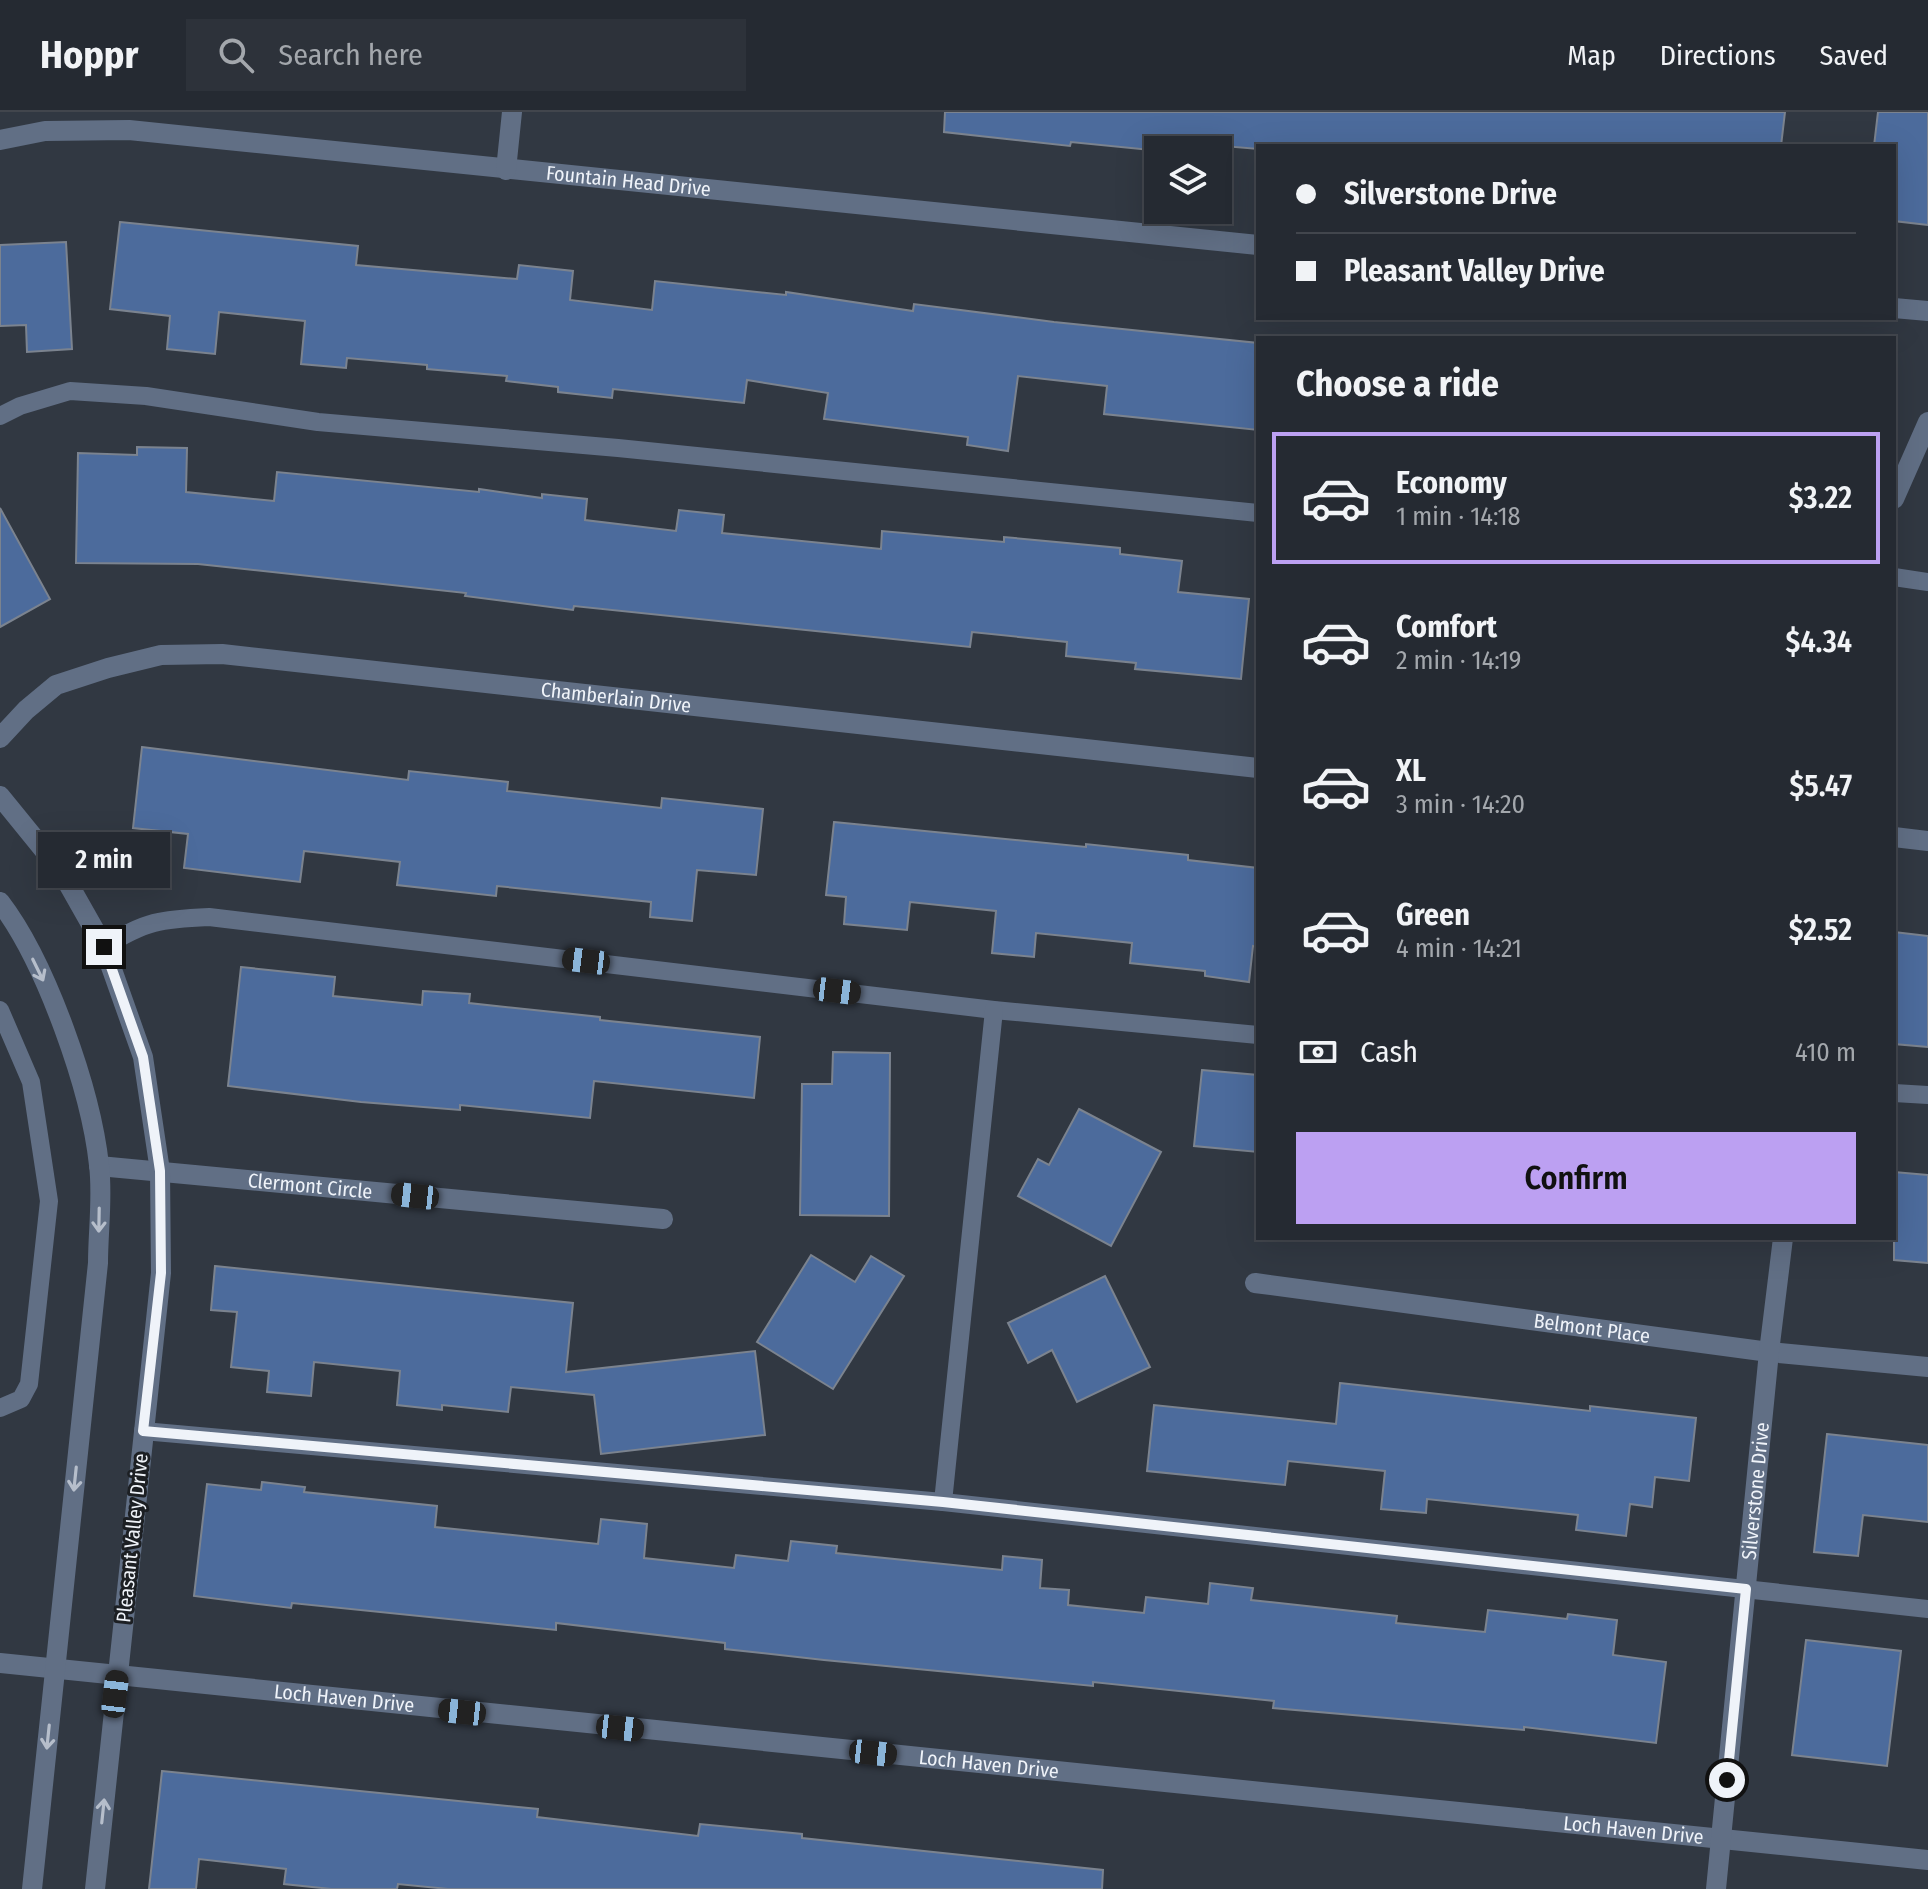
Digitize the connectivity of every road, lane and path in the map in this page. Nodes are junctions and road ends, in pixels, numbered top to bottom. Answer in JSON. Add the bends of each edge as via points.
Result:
{"nodes":[{"id":1,"x":512,"y":112,"type":"edge"},
{"id":2,"x":0,"y":140,"type":"edge"},
{"id":3,"x":506,"y":170,"type":"junction"},
{"id":4,"x":1256,"y":245,"type":"edge"},
{"id":5,"x":1896,"y":308,"type":"edge"},
{"id":6,"x":1928,"y":311,"type":"edge"},
{"id":7,"x":0,"y":416,"type":"edge"},
{"id":8,"x":1928,"y":422,"type":"edge"},
{"id":9,"x":1896,"y":494,"type":"edge"},
{"id":10,"x":1256,"y":513,"type":"edge"},
{"id":11,"x":1896,"y":577,"type":"edge"},
{"id":12,"x":1928,"y":582,"type":"edge"},
{"id":13,"x":0,"y":738,"type":"edge"},
{"id":14,"x":1256,"y":768,"type":"edge"},
{"id":15,"x":0,"y":796,"type":"edge"},
{"id":16,"x":1896,"y":837,"type":"edge"},
{"id":17,"x":1928,"y":841,"type":"edge"},
{"id":18,"x":0,"y":902,"type":"edge"},
{"id":19,"x":104,"y":947,"type":"junction"},
{"id":20,"x":0,"y":1010,"type":"edge"},
{"id":21,"x":994,"y":1010,"type":"junction"},
{"id":22,"x":1256,"y":1035,"type":"edge"},
{"id":23,"x":1896,"y":1093,"type":"edge"},
{"id":24,"x":1928,"y":1095,"type":"edge"},
{"id":25,"x":99,"y":1166,"type":"junction"},
{"id":26,"x":160,"y":1171,"type":"junction"},
{"id":27,"x":663,"y":1219,"type":"dead end"},
{"id":28,"x":1783,"y":1240,"type":"edge"},
{"id":29,"x":1255,"y":1283,"type":"dead end"},
{"id":30,"x":1769,"y":1352,"type":"junction"},
{"id":31,"x":1928,"y":1367,"type":"edge"},
{"id":32,"x":0,"y":1408,"type":"edge"},
{"id":33,"x":143,"y":1431,"type":"junction"},
{"id":34,"x":943,"y":1502,"type":"junction"},
{"id":35,"x":1746,"y":1589,"type":"junction"},
{"id":36,"x":1928,"y":1609,"type":"edge"},
{"id":37,"x":0,"y":1663,"type":"edge"},
{"id":38,"x":55,"y":1670,"type":"junction"},
{"id":39,"x":117,"y":1677,"type":"junction"},
{"id":40,"x":1722,"y":1839,"type":"junction"},
{"id":41,"x":1928,"y":1860,"type":"edge"},
{"id":42,"x":32,"y":1889,"type":"edge"},
{"id":43,"x":95,"y":1889,"type":"edge"},
{"id":44,"x":1716,"y":1889,"type":"edge"}],
"edges":[{"from":1,"to":3,"type":"street"},
{"from":2,"to":3,"type":"street","name":"Fountain Head Drive","via":[[45,131],[129,130]]},
{"from":3,"to":4,"type":"street","name":"Fountain Head Drive"},
{"from":5,"to":6,"type":"street"},
{"from":7,"to":10,"type":"lane","via":[[70,391],[146,396],[318,422]]},
{"from":8,"to":9,"type":"street"},
{"from":11,"to":12,"type":"lane"},
{"from":13,"to":14,"type":"street","name":"Chamberlain Drive","via":[[56,685],[161,655],[222,654]]},
{"from":15,"to":19,"type":"street","name":"Pleasant Valley Drive","via":[[61,871]]},
{"from":16,"to":17,"type":"street"},
{"from":18,"to":25,"type":"street","one_way":true,"via":[[61,1017],[91,1118]]},
{"from":19,"to":21,"type":"lane","via":[[160,919],[209,917]]},
{"from":19,"to":26,"type":"street","name":"Pleasant Valley Drive","via":[[143,1057]]},
{"from":20,"to":32,"type":"lane","via":[[31,1082],[49,1201],[29,1384],[21,1399]]},
{"from":21,"to":22,"type":"lane"},
{"from":21,"to":34,"type":"lane"},
{"from":23,"to":24,"type":"lane"},
{"from":25,"to":26,"type":"street","name":"Clermont Circle"},
{"from":25,"to":38,"type":"street","one_way":true,"via":[[98,1263]]},
{"from":26,"to":27,"type":"street","name":"Clermont Circle"},
{"from":26,"to":33,"type":"street","name":"Pleasant Valley Drive","via":[[161,1273]]},
{"from":28,"to":30,"type":"street","name":"Silverstone Drive"},
{"from":29,"to":30,"type":"street","name":"Belmont Place"},
{"from":30,"to":31,"type":"street","name":"Belmont Place"},
{"from":30,"to":35,"type":"street","name":"Silverstone Drive"},
{"from":33,"to":34,"type":"lane"},
{"from":33,"to":39,"type":"street","name":"Pleasant Valley Drive"},
{"from":34,"to":35,"type":"lane"},
{"from":35,"to":36,"type":"lane"},
{"from":35,"to":40,"type":"street","name":"Silverstone Drive"},
{"from":37,"to":38,"type":"street","name":"Loch Haven Drive"},
{"from":38,"to":39,"type":"street","name":"Loch Haven Drive"},
{"from":38,"to":42,"type":"street","one_way":true},
{"from":39,"to":40,"type":"street","name":"Loch Haven Drive"},
{"from":43,"to":39,"type":"street","name":"Pleasant Valley Drive","one_way":true},
{"from":40,"to":41,"type":"street","name":"Loch Haven Drive"},
{"from":40,"to":44,"type":"street","name":"Silverstone Drive"}]}
